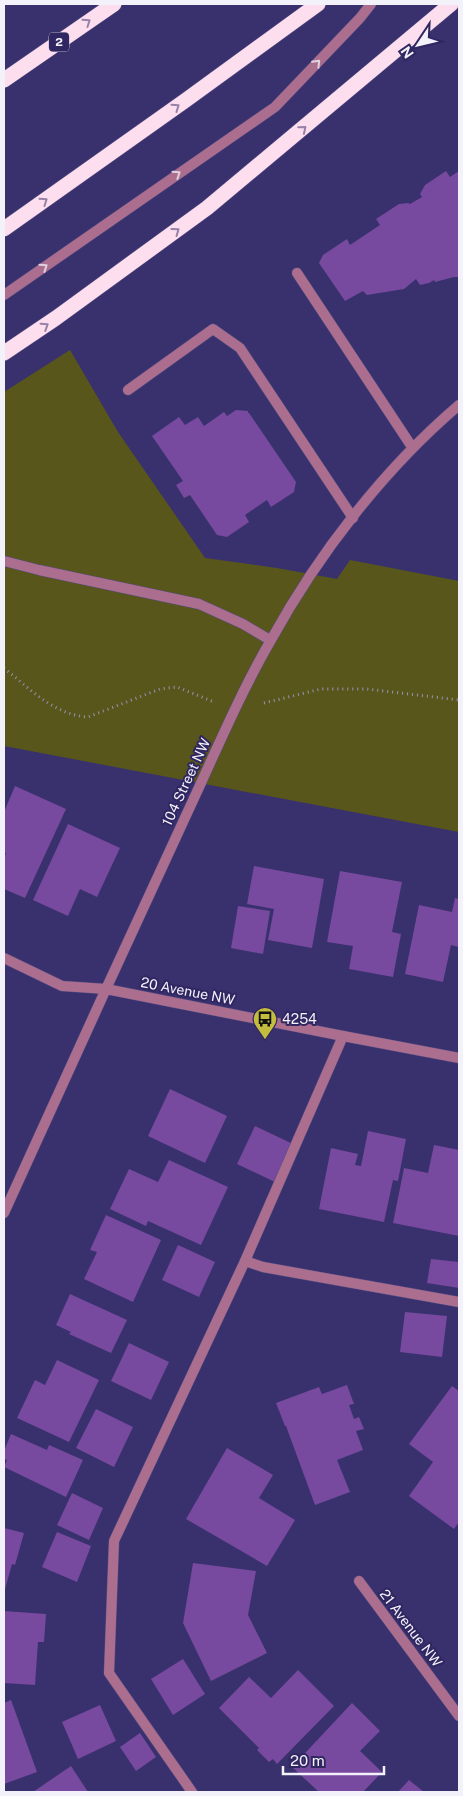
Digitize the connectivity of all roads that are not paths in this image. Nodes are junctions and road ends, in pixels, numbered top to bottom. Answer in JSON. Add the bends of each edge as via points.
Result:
{"nodes":[{"id":1,"x":114,"y":4,"type":"edge"},
{"id":2,"x":318,"y":4,"type":"edge"},
{"id":3,"x":371,"y":4,"type":"edge"},
{"id":4,"x":451,"y":4,"type":"edge"},
{"id":5,"x":4,"y":80,"type":"edge"},
{"id":6,"x":4,"y":229,"type":"edge"},
{"id":7,"x":297,"y":273,"type":"dead end"},
{"id":8,"x":4,"y":295,"type":"edge"},
{"id":9,"x":4,"y":352,"type":"edge"},
{"id":10,"x":128,"y":390,"type":"dead end"},
{"id":11,"x":459,"y":405,"type":"edge"},
{"id":12,"x":412,"y":447,"type":"junction"},
{"id":13,"x":353,"y":518,"type":"junction"},
{"id":14,"x":4,"y":561,"type":"edge"},
{"id":15,"x":270,"y":640,"type":"junction"},
{"id":16,"x":4,"y":958,"type":"edge"},
{"id":17,"x":106,"y":989,"type":"junction"},
{"id":18,"x":343,"y":1036,"type":"junction"},
{"id":19,"x":459,"y":1058,"type":"edge"},
{"id":20,"x":4,"y":1212,"type":"edge"},
{"id":21,"x":245,"y":1261,"type":"junction"},
{"id":22,"x":459,"y":1302,"type":"edge"},
{"id":23,"x":359,"y":1580,"type":"dead end"},
{"id":24,"x":459,"y":1716,"type":"edge"},
{"id":25,"x":192,"y":1792,"type":"edge"}],
"edges":[{"from":5,"to":1,"type":"highway","number":"2","one_way":true},
{"from":6,"to":2,"type":"highway","one_way":true},
{"from":8,"to":3,"type":"street","one_way":true,"via":[[275,107]]},
{"from":9,"to":4,"type":"highway","one_way":true,"via":[[207,208]]},
{"from":7,"to":12,"type":"street"},
{"from":10,"to":13,"type":"street","via":[[213,329],[240,348]]},
{"from":11,"to":12,"type":"street","name":"104 Street NW"},
{"from":12,"to":13,"type":"street","name":"104 Street NW"},
{"from":13,"to":15,"type":"street","name":"104 Street NW","via":[[298,594]]},
{"from":14,"to":15,"type":"street","via":[[199,604],[244,624]]},
{"from":15,"to":17,"type":"street","name":"104 Street NW"},
{"from":16,"to":17,"type":"street","name":"20 Avenue NW","via":[[62,986]]},
{"from":17,"to":18,"type":"street","name":"20 Avenue NW"},
{"from":17,"to":20,"type":"street","name":"104 Street NW"},
{"from":18,"to":19,"type":"street","name":"20 Avenue NW"},
{"from":18,"to":21,"type":"street"},
{"from":21,"to":22,"type":"street","via":[[273,1269]]},
{"from":21,"to":25,"type":"street","via":[[114,1541],[109,1673]]},
{"from":23,"to":24,"type":"street","name":"21 Avenue NW"}]}
